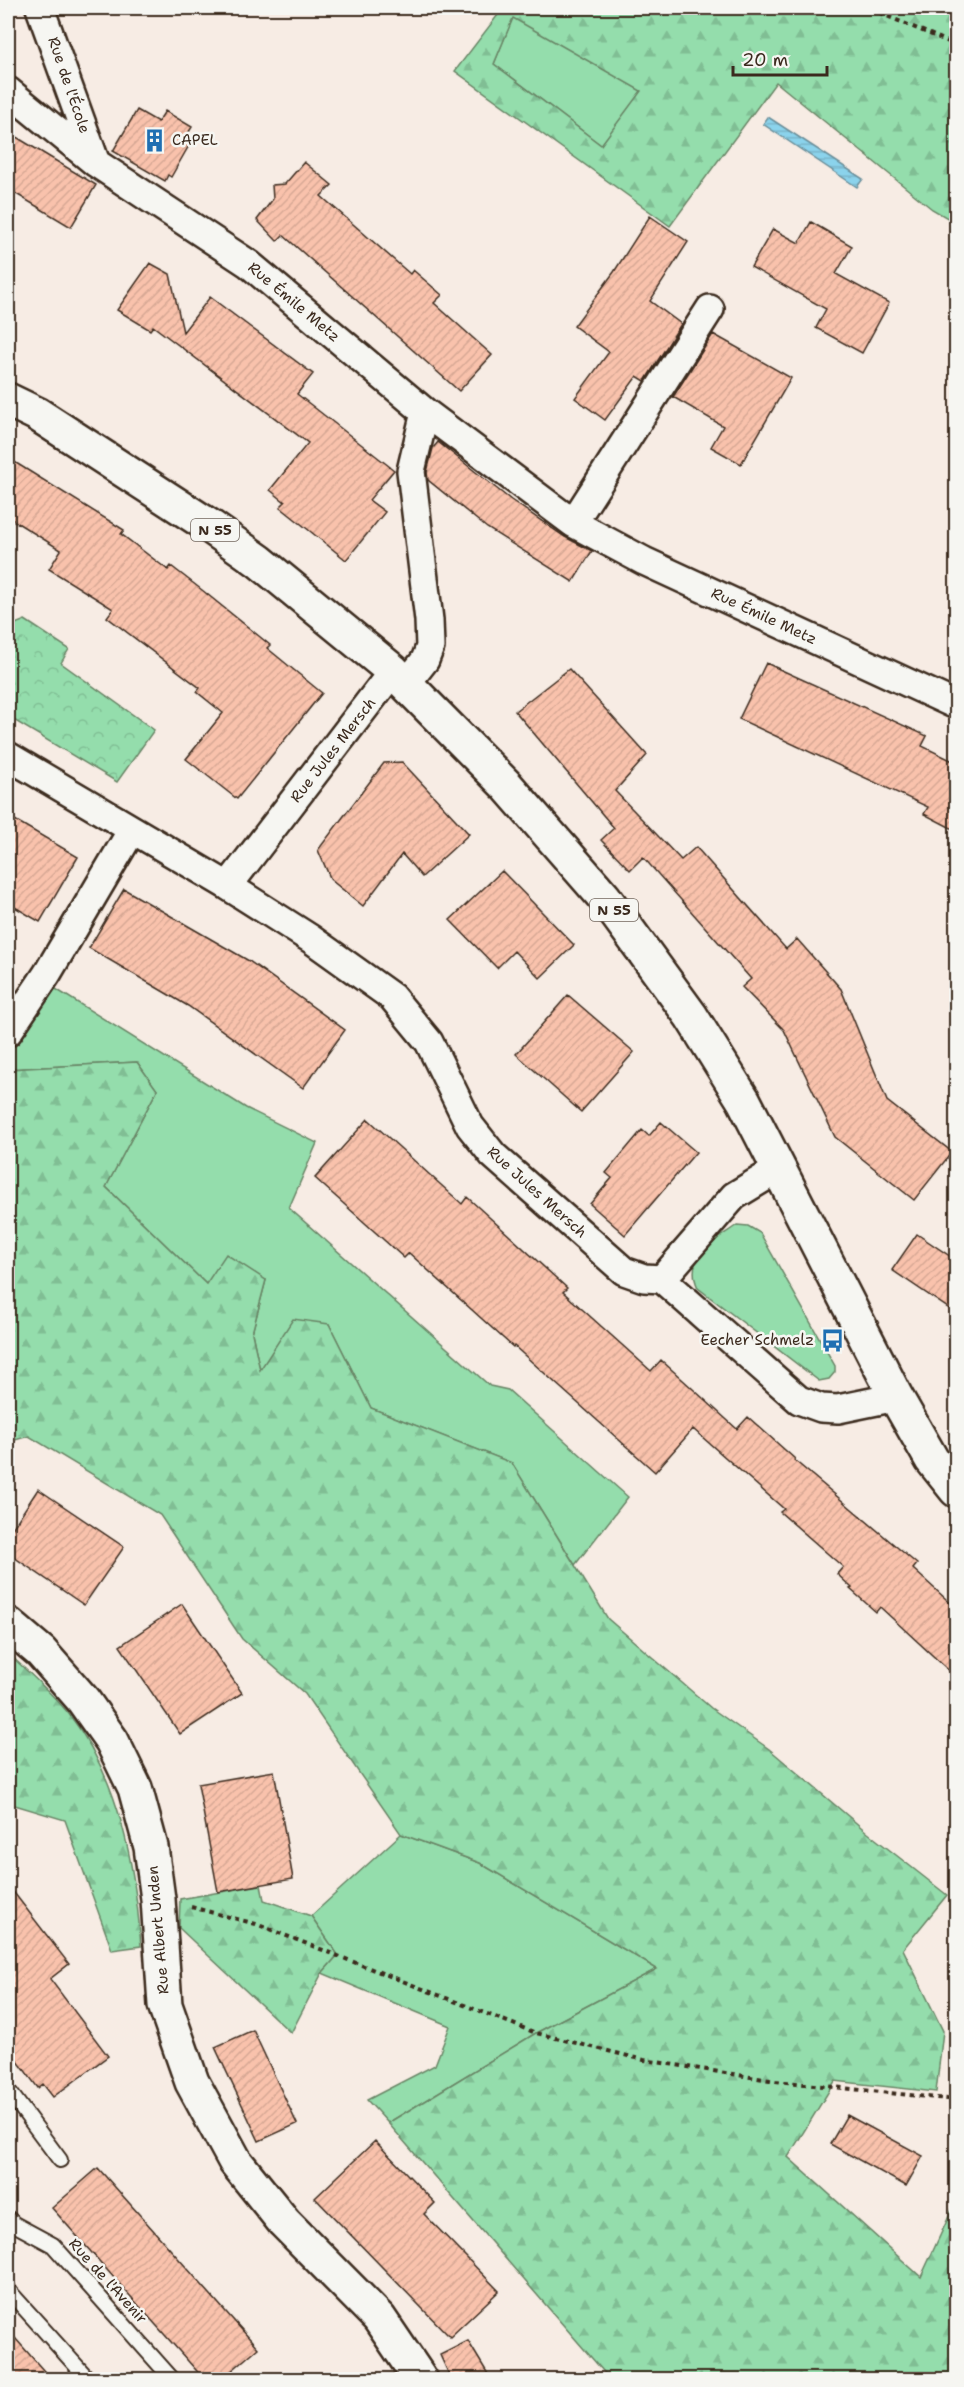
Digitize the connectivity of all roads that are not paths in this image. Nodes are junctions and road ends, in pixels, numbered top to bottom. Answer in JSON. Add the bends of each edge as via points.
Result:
{"nodes":[{"id":1,"x":40,"y":8,"type":"edge"},
{"id":2,"x":8,"y":91,"type":"edge"},
{"id":3,"x":96,"y":163,"type":"junction"},
{"id":4,"x":710,"y":309,"type":"dead end"},
{"id":5,"x":8,"y":400,"type":"edge"},
{"id":6,"x":425,"y":412,"type":"junction"},
{"id":7,"x":573,"y":524,"type":"junction"},
{"id":8,"x":400,"y":677,"type":"junction"},
{"id":9,"x":957,"y":705,"type":"edge"},
{"id":10,"x":8,"y":756,"type":"edge"},
{"id":11,"x":132,"y":830,"type":"junction"},
{"id":12,"x":228,"y":886,"type":"junction"},
{"id":13,"x":8,"y":1032,"type":"edge"},
{"id":14,"x":780,"y":1168,"type":"junction"},
{"id":15,"x":662,"y":1279,"type":"junction"},
{"id":16,"x":897,"y":1396,"type":"junction"},
{"id":17,"x":957,"y":1490,"type":"edge"},
{"id":18,"x":8,"y":1624,"type":"edge"},
{"id":19,"x":8,"y":2090,"type":"edge"},
{"id":20,"x":60,"y":2160,"type":"dead end"},
{"id":21,"x":8,"y":2218,"type":"edge"},
{"id":22,"x":8,"y":2290,"type":"edge"},
{"id":23,"x":89,"y":2379,"type":"edge"},
{"id":24,"x":173,"y":2379,"type":"edge"},
{"id":25,"x":421,"y":2379,"type":"edge"}],
"edges":[{"from":1,"to":3,"type":"street","name":"Rue de l'École"},
{"from":2,"to":3,"type":"street","name":"Rue Émile Metz"},
{"from":3,"to":6,"type":"street","name":"Rue Émile Metz","via":[[249,264]]},
{"from":4,"to":7,"type":"street"},
{"from":5,"to":8,"type":"main road","number":"N 55","via":[[37,414],[211,527],[259,561]]},
{"from":6,"to":7,"type":"street","name":"Rue Émile Metz"},
{"from":6,"to":8,"type":"street","name":"Rue Jules Mersch","via":[[411,471],[430,647],[425,660]]},
{"from":7,"to":9,"type":"street","name":"Rue Émile Metz","via":[[644,561]]},
{"from":8,"to":12,"type":"street","name":"Rue Jules Mersch"},
{"from":8,"to":14,"type":"main road","number":"N 55","via":[[507,786],[604,897],[691,1016]]},
{"from":10,"to":11,"type":"street","name":"Rue Jules Mersch"},
{"from":11,"to":12,"type":"street","name":"Rue Jules Mersch"},
{"from":11,"to":13,"type":"street"},
{"from":12,"to":15,"type":"street","name":"Rue Jules Mersch","via":[[392,997],[429,1042],[470,1126],[493,1155],[624,1271]]},
{"from":14,"to":15,"type":"street","via":[[734,1196]]},
{"from":14,"to":16,"type":"main road","number":"N 55"},
{"from":15,"to":16,"type":"street","via":[[799,1400],[838,1409]]},
{"from":16,"to":17,"type":"main road","number":"N 55","via":[[933,1460]]},
{"from":18,"to":25,"type":"main road","name":"Rue Albert Unden","via":[[40,1652],[83,1700],[112,1741],[135,1788],[151,1847],[165,2005],[192,2082],[235,2161],[284,2222],[379,2318]]},
{"from":19,"to":20,"type":"lane"},
{"from":21,"to":24,"type":"lane","name":"Rue de l'Avenir","via":[[53,2245]]},
{"from":22,"to":23,"type":"lane"}]}
